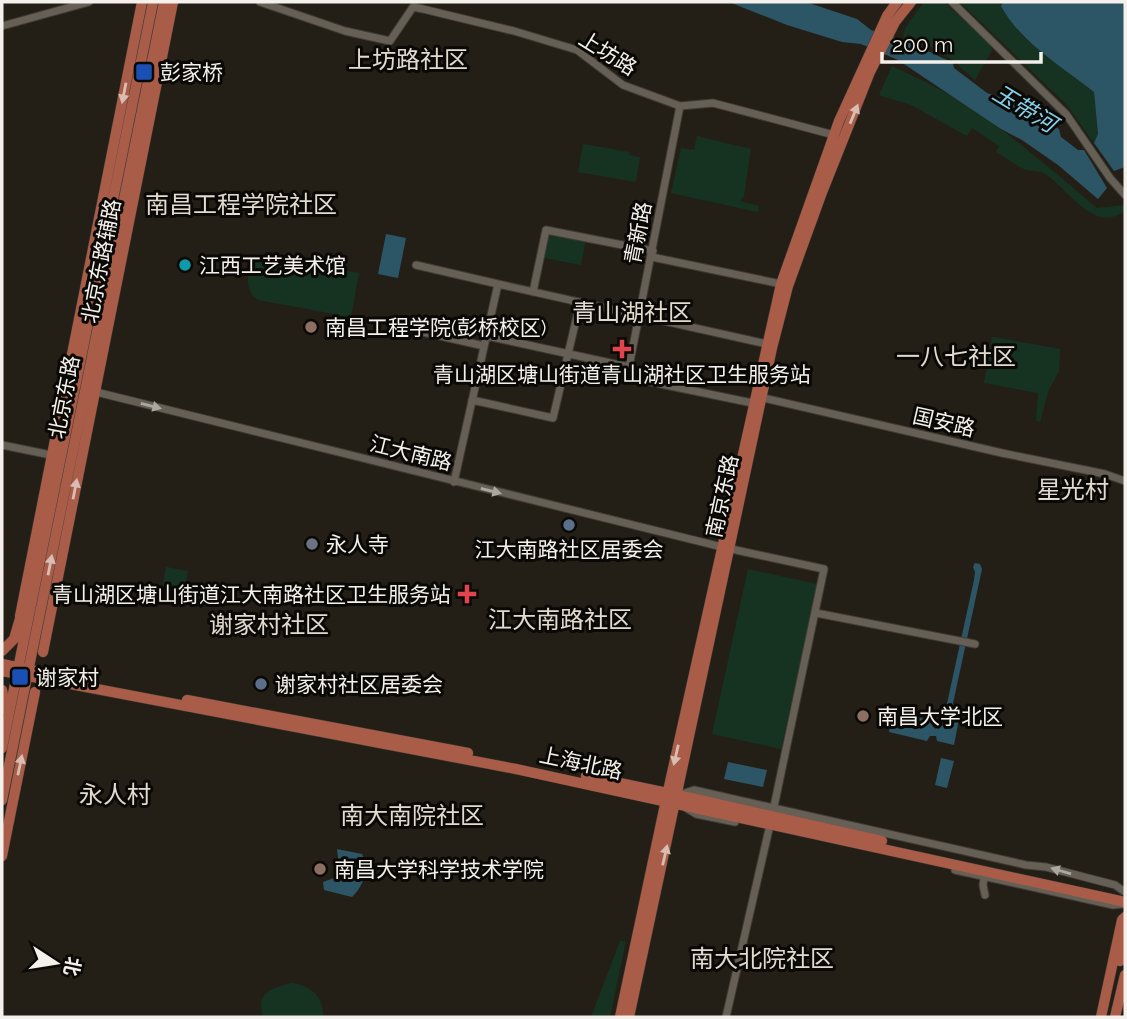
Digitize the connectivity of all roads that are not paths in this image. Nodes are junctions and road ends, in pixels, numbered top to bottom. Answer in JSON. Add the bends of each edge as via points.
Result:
{"nodes":[{"id":1,"x":89,"y":2,"type":"edge"},
{"id":2,"x":142,"y":2,"type":"edge"},
{"id":3,"x":153,"y":2,"type":"edge"},
{"id":4,"x":164,"y":2,"type":"edge"},
{"id":5,"x":173,"y":2,"type":"edge"},
{"id":6,"x":260,"y":2,"type":"edge"},
{"id":7,"x":897,"y":2,"type":"edge"},
{"id":8,"x":911,"y":2,"type":"edge"},
{"id":9,"x":952,"y":2,"type":"edge"},
{"id":10,"x":2,"y":26,"type":"edge"},
{"id":11,"x":884,"y":32,"type":"junction"},
{"id":12,"x":874,"y":54,"type":"junction"},
{"id":13,"x":680,"y":106,"type":"junction"},
{"id":14,"x":834,"y":135,"type":"junction"},
{"id":15,"x":1125,"y":195,"type":"edge"},
{"id":16,"x":652,"y":254,"type":"junction"},
{"id":17,"x":416,"y":265,"type":"dead end"},
{"id":18,"x":498,"y":284,"type":"junction"},
{"id":19,"x":781,"y":284,"type":"junction"},
{"id":20,"x":533,"y":292,"type":"junction"},
{"id":21,"x":580,"y":303,"type":"junction"},
{"id":22,"x":640,"y":316,"type":"junction"},
{"id":23,"x":414,"y":330,"type":"dead end"},
{"id":24,"x":486,"y":335,"type":"junction"},
{"id":25,"x":766,"y":344,"type":"junction"},
{"id":26,"x":484,"y":346,"type":"junction"},
{"id":27,"x":569,"y":353,"type":"junction"},
{"id":28,"x":629,"y":367,"type":"junction"},
{"id":29,"x":90,"y":391,"type":"junction"},
{"id":30,"x":472,"y":400,"type":"junction"},
{"id":31,"x":758,"y":400,"type":"junction"},
{"id":32,"x":2,"y":445,"type":"edge"},
{"id":33,"x":56,"y":456,"type":"junction"},
{"id":34,"x":1125,"y":481,"type":"edge"},
{"id":35,"x":454,"y":482,"type":"junction"},
{"id":36,"x":726,"y":548,"type":"junction"},
{"id":37,"x":33,"y":597,"type":"junction"},
{"id":38,"x":816,"y":613,"type":"junction"},
{"id":39,"x":20,"y":616,"type":"junction"},
{"id":40,"x":39,"y":618,"type":"junction"},
{"id":41,"x":968,"y":642,"type":"dead end"},
{"id":42,"x":2,"y":651,"type":"edge"},
{"id":43,"x":43,"y":652,"type":"junction"},
{"id":44,"x":2,"y":664,"type":"edge"},
{"id":45,"x":2,"y":671,"type":"edge"},
{"id":46,"x":22,"y":672,"type":"junction"},
{"id":47,"x":62,"y":680,"type":"junction"},
{"id":48,"x":2,"y":692,"type":"edge"},
{"id":49,"x":35,"y":692,"type":"junction"},
{"id":50,"x":18,"y":717,"type":"junction"},
{"id":51,"x":7,"y":720,"type":"junction"},
{"id":52,"x":2,"y":748,"type":"edge"},
{"id":53,"x":672,"y":797,"type":"junction"},
{"id":54,"x":2,"y":800,"type":"edge"},
{"id":55,"x":772,"y":819,"type":"junction"},
{"id":56,"x":2,"y":856,"type":"edge"},
{"id":57,"x":985,"y":873,"type":"junction"},
{"id":58,"x":1125,"y":893,"type":"edge"},
{"id":59,"x":985,"y":895,"type":"dead end"},
{"id":60,"x":1125,"y":903,"type":"edge"},
{"id":61,"x":1125,"y":917,"type":"edge"},
{"id":62,"x":1125,"y":938,"type":"edge"},
{"id":63,"x":1125,"y":975,"type":"edge"},
{"id":64,"x":1125,"y":997,"type":"edge"},
{"id":65,"x":620,"y":1017,"type":"edge"},
{"id":66,"x":629,"y":1017,"type":"edge"},
{"id":67,"x":726,"y":1017,"type":"edge"},
{"id":68,"x":1101,"y":1017,"type":"edge"},
{"id":69,"x":1107,"y":1017,"type":"edge"},
{"id":70,"x":1115,"y":1017,"type":"edge"},
{"id":71,"x":1121,"y":1017,"type":"edge"}],
"edges":[{"from":1,"to":10,"type":"street"},
{"from":2,"to":33,"type":"main road","name":"北京东路辅路","one_way":true},
{"from":3,"to":33,"type":"main road","name":"北京东路"},
{"from":4,"to":29,"type":"main road","name":"北京东路"},
{"from":5,"to":29,"type":"main road","name":"北京东路辅路"},
{"from":6,"to":13,"type":"street","name":"上坊路","via":[[390,41],[413,7],[514,31],[577,50],[623,85]]},
{"from":7,"to":11,"type":"main road","name":"南京东路"},
{"from":8,"to":11,"type":"main road","name":"南京东路"},
{"from":9,"to":15,"type":"street","via":[[1066,114]]},
{"from":11,"to":12,"type":"main road","name":"南京东路"},
{"from":12,"to":14,"type":"main road","name":"南京东路"},
{"from":31,"to":12,"type":"main road","name":"南京东路","one_way":true,"via":[[788,286]]},
{"from":13,"to":14,"type":"street","name":"上坊路","via":[[713,103]]},
{"from":13,"to":16,"type":"street","name":"青新路"},
{"from":14,"to":19,"type":"main road","name":"南京东路"},
{"from":16,"to":19,"type":"street"},
{"from":16,"to":20,"type":"street","via":[[546,230]]},
{"from":16,"to":22,"type":"street","name":"青新路"},
{"from":17,"to":18,"type":"street"},
{"from":18,"to":20,"type":"street"},
{"from":18,"to":24,"type":"street"},
{"from":19,"to":25,"type":"main road","name":"南京东路"},
{"from":20,"to":21,"type":"street"},
{"from":21,"to":22,"type":"street"},
{"from":21,"to":27,"type":"street"},
{"from":22,"to":25,"type":"street"},
{"from":22,"to":28,"type":"street","name":"青新路"},
{"from":23,"to":26,"type":"street"},
{"from":24,"to":26,"type":"street"},
{"from":24,"to":27,"type":"street"},
{"from":25,"to":31,"type":"main road","name":"南京东路"},
{"from":26,"to":30,"type":"street"},
{"from":27,"to":28,"type":"street"},
{"from":27,"to":30,"type":"street","via":[[553,418]]},
{"from":28,"to":31,"type":"street","name":"国安路","via":[[627,377]]},
{"from":29,"to":35,"type":"street","name":"江大南路","one_way":true},
{"from":40,"to":29,"type":"main road","name":"北京东路","one_way":true},
{"from":43,"to":29,"type":"main road","name":"北京东路辅路","one_way":true},
{"from":30,"to":35,"type":"street"},
{"from":31,"to":34,"type":"street","name":"国安路"},
{"from":31,"to":36,"type":"main road","name":"南京东路"},
{"from":32,"to":33,"type":"street"},
{"from":33,"to":37,"type":"main road","name":"北京东路"},
{"from":33,"to":39,"type":"main road","name":"北京东路辅路"},
{"from":35,"to":36,"type":"street","name":"江大南路","one_way":true},
{"from":36,"to":38,"type":"street","name":"江大南路","via":[[824,569]]},
{"from":36,"to":53,"type":"main road","name":"南京东路"},
{"from":37,"to":39,"type":"main road"},
{"from":37,"to":46,"type":"main road","name":"北京东路"},
{"from":38,"to":41,"type":"street"},
{"from":38,"to":55,"type":"street"},
{"from":39,"to":42,"type":"main road","via":[[14,639]]},
{"from":40,"to":43,"type":"main road"},
{"from":40,"to":46,"type":"main road","name":"北京东路"},
{"from":43,"to":47,"type":"main road","via":[[48,666]]},
{"from":44,"to":46,"type":"main road"},
{"from":45,"to":46,"type":"main road"},
{"from":46,"to":47,"type":"main road","name":"上海北路"},
{"from":46,"to":50,"type":"main road","name":"北京东路"},
{"from":46,"to":51,"type":"main road","name":"北京东路"},
{"from":47,"to":49,"type":"main road"},
{"from":47,"to":53,"type":"main road","name":"上海北路"},
{"from":48,"to":51,"type":"main road"},
{"from":49,"to":50,"type":"main road"},
{"from":56,"to":49,"type":"main road","one_way":true},
{"from":50,"to":54,"type":"main road","name":"北京东路"},
{"from":51,"to":52,"type":"main road","name":"北京东路"},
{"from":53,"to":55,"type":"main road","name":"上海北路"},
{"from":53,"to":55,"type":"street","via":[[694,790]]},
{"from":53,"to":65,"type":"main road","name":"南京东路"},
{"from":66,"to":53,"type":"main road","name":"南京东路","one_way":true},
{"from":55,"to":57,"type":"main road","name":"上海北路"},
{"from":58,"to":55,"type":"main road","name":"上海北路","one_way":true},
{"from":55,"to":67,"type":"street"},
{"from":57,"to":59,"type":"street"},
{"from":57,"to":60,"type":"main road","name":"上海北路"},
{"from":61,"to":68,"type":"main road"},
{"from":62,"to":69,"type":"main road"},
{"from":63,"to":70,"type":"main road"},
{"from":64,"to":71,"type":"main road"}]}
